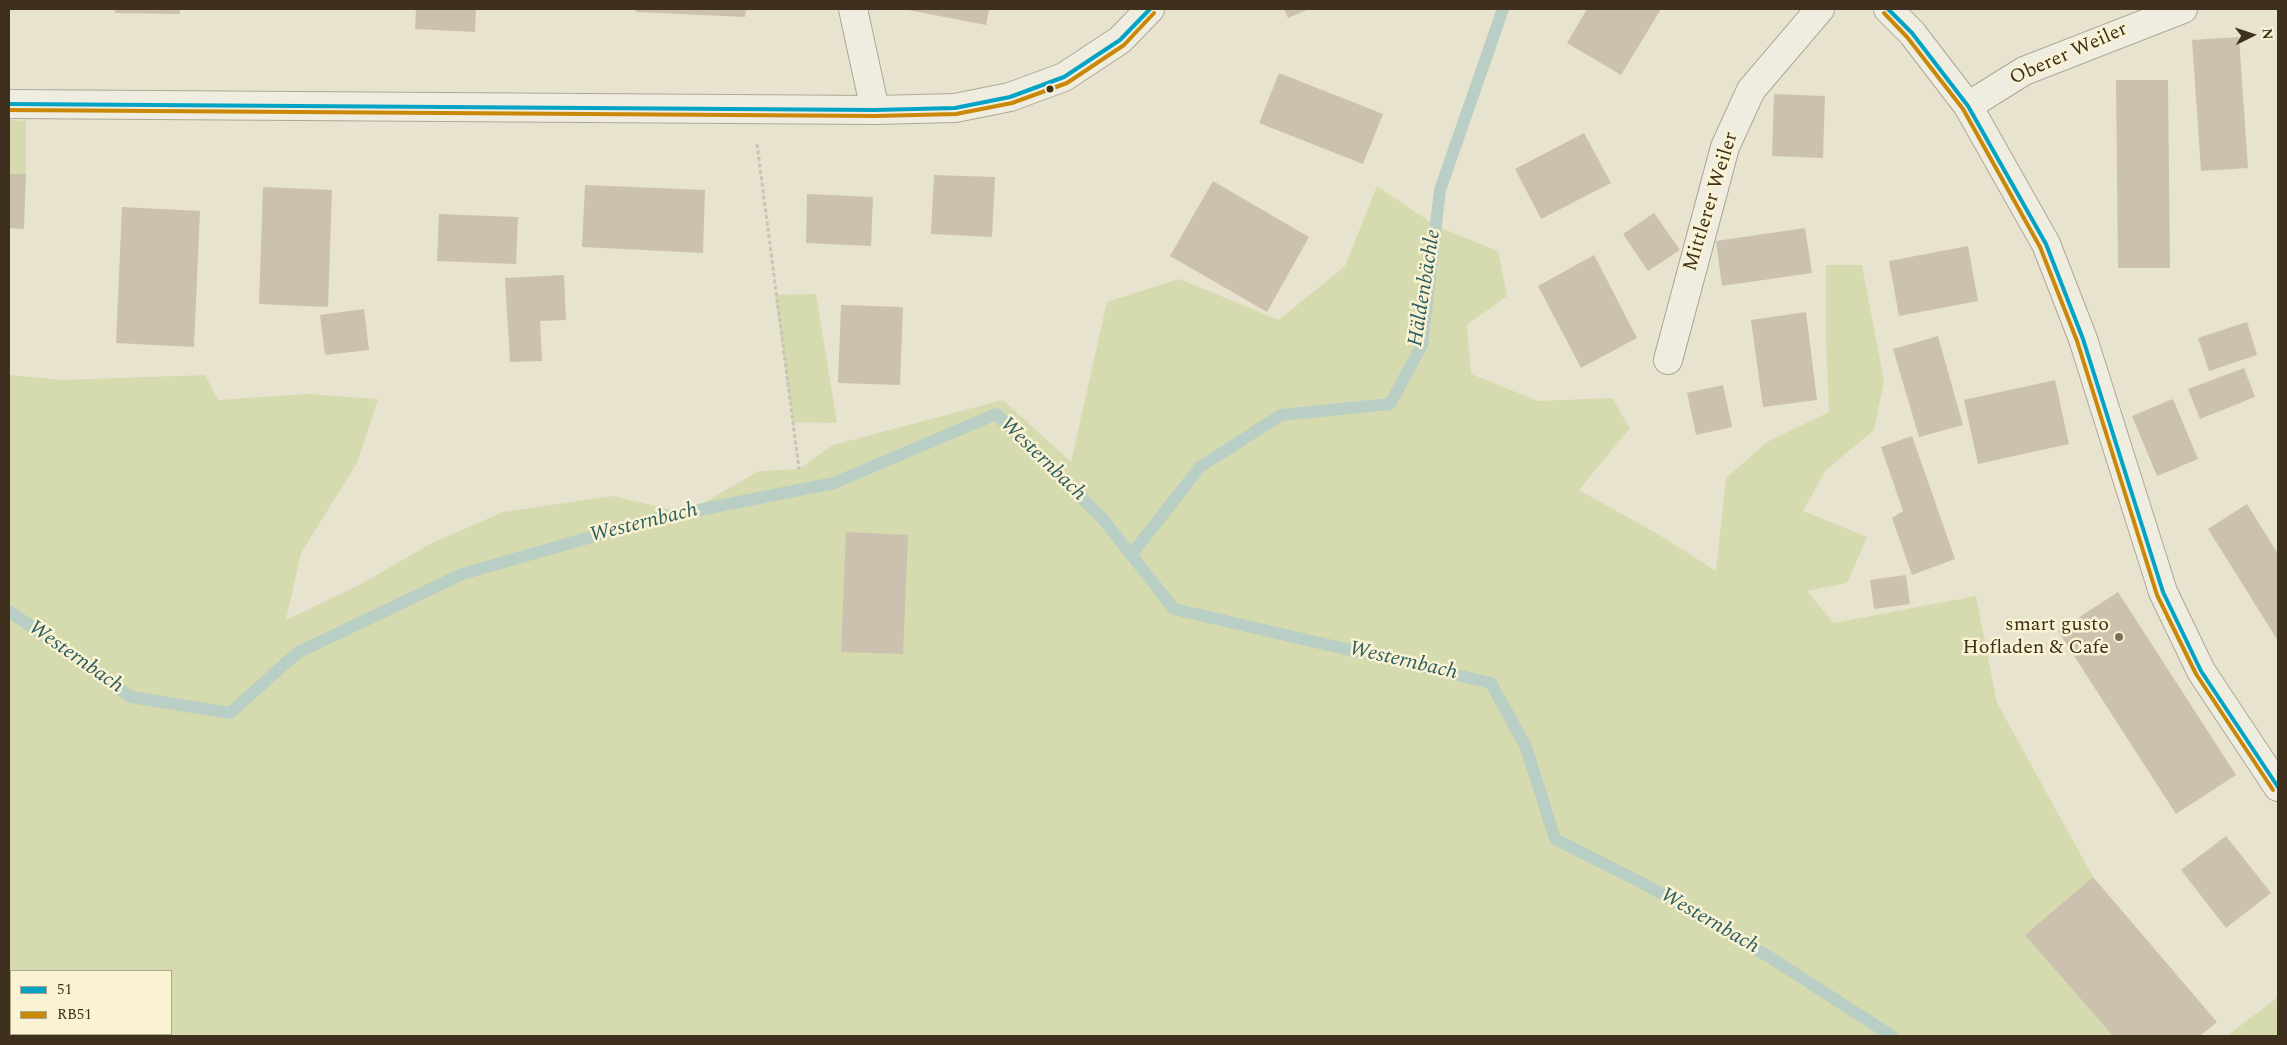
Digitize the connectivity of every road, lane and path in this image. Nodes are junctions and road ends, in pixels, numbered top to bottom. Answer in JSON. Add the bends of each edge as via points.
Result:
{"nodes":[{"id":1,"x":853,"y":9,"type":"edge"},
{"id":2,"x":1150,"y":9,"type":"edge"},
{"id":3,"x":1820,"y":9,"type":"edge"},
{"id":4,"x":1888,"y":9,"type":"edge"},
{"id":5,"x":2177,"y":10,"type":"edge"},
{"id":6,"x":9,"y":104,"type":"edge"},
{"id":7,"x":1968,"y":106,"type":"junction"},
{"id":8,"x":757,"y":109,"type":"junction"},
{"id":9,"x":874,"y":110,"type":"junction"},
{"id":10,"x":1668,"y":360,"type":"dead end"},
{"id":11,"x":799,"y":469,"type":"dead end"},
{"id":12,"x":2278,"y":787,"type":"edge"}],
"edges":[{"from":1,"to":9,"type":"street"},
{"from":2,"to":9,"type":"street","via":[[1120,40],[1064,77],[1010,98],[954,108]]},
{"from":3,"to":10,"type":"street","name":"Mittlerer Weiler","via":[[1751,90],[1725,146]]},
{"from":4,"to":7,"type":"street","via":[[1912,33]]},
{"from":5,"to":7,"type":"street","name":"Oberer Weiler","via":[[2024,71]]},
{"from":6,"to":8,"type":"street"},
{"from":7,"to":12,"type":"street","via":[[2050,253],[2084,339],[2162,592],[2201,671]]},
{"from":8,"to":9,"type":"street"},
{"from":8,"to":11,"type":"path","via":[[756,154]]}]}
